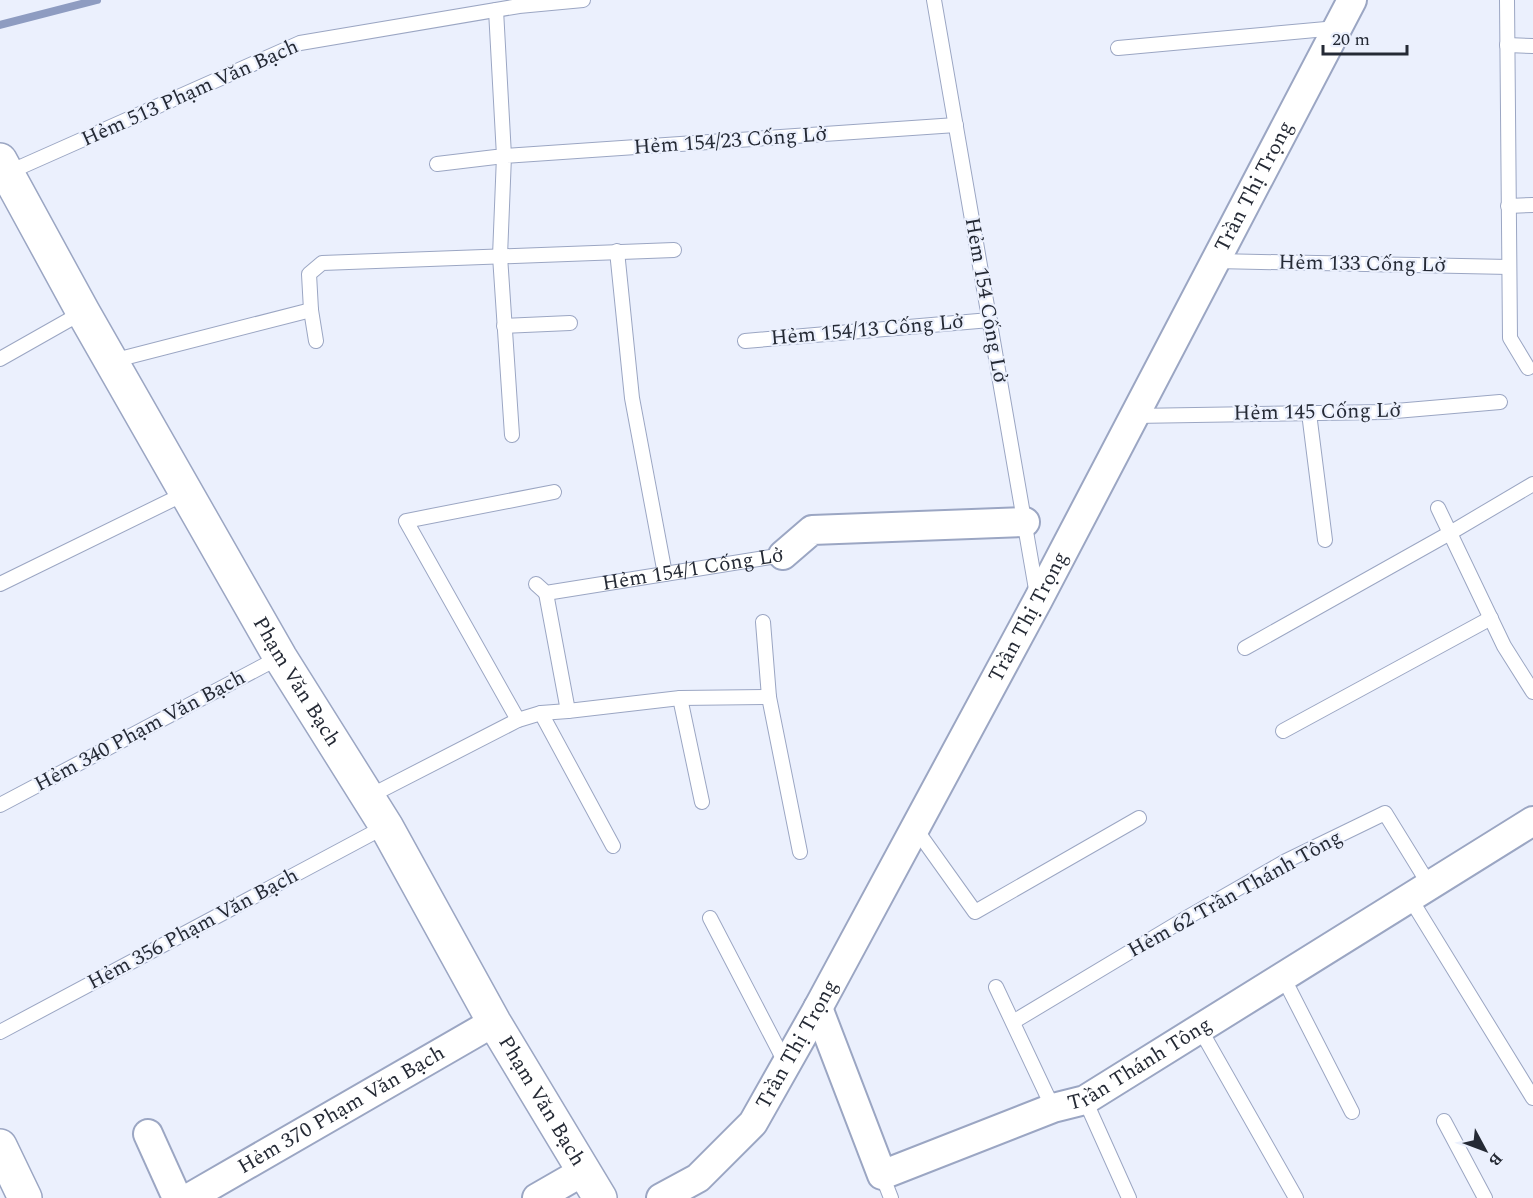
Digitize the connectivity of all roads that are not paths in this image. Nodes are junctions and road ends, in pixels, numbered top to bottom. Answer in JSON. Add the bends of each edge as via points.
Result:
{"nodes":[{"id":1,"x":583,"y":0,"type":"edge"},
{"id":2,"x":934,"y":0,"type":"edge"},
{"id":3,"x":1352,"y":0,"type":"edge"},
{"id":4,"x":1507,"y":0,"type":"edge"},
{"id":5,"x":496,"y":10,"type":"junction"},
{"id":6,"x":1337,"y":28,"type":"junction"},
{"id":7,"x":1508,"y":45,"type":"junction"},
{"id":8,"x":1533,"y":46,"type":"edge"},
{"id":9,"x":1118,"y":48,"type":"dead end"},
{"id":10,"x":956,"y":125,"type":"junction"},
{"id":11,"x":504,"y":156,"type":"junction"},
{"id":12,"x":437,"y":164,"type":"dead end"},
{"id":13,"x":2,"y":170,"type":"edge"},
{"id":14,"x":1508,"y":206,"type":"junction"},
{"id":15,"x":1533,"y":206,"type":"edge"},
{"id":16,"x":674,"y":250,"type":"dead end"},
{"id":17,"x":617,"y":251,"type":"junction"},
{"id":18,"x":500,"y":256,"type":"junction"},
{"id":19,"x":1216,"y":261,"type":"junction"},
{"id":20,"x":1509,"y":267,"type":"junction"},
{"id":21,"x":311,"y":310,"type":"junction"},
{"id":22,"x":83,"y":312,"type":"junction"},
{"id":23,"x":990,"y":320,"type":"junction"},
{"id":24,"x":570,"y":323,"type":"dead end"},
{"id":25,"x":504,"y":326,"type":"junction"},
{"id":26,"x":316,"y":341,"type":"dead end"},
{"id":27,"x":744,"y":341,"type":"dead end"},
{"id":28,"x":0,"y":359,"type":"edge"},
{"id":29,"x":111,"y":361,"type":"junction"},
{"id":30,"x":1528,"y":368,"type":"dead end"},
{"id":31,"x":1500,"y":402,"type":"dead end"},
{"id":32,"x":1309,"y":413,"type":"junction"},
{"id":33,"x":1134,"y":416,"type":"junction"},
{"id":34,"x":512,"y":435,"type":"dead end"},
{"id":35,"x":1533,"y":484,"type":"edge"},
{"id":36,"x":554,"y":492,"type":"dead end"},
{"id":37,"x":186,"y":493,"type":"junction"},
{"id":38,"x":1438,"y":508,"type":"dead end"},
{"id":39,"x":1024,"y":522,"type":"junction"},
{"id":40,"x":1450,"y":533,"type":"junction"},
{"id":41,"x":1325,"y":540,"type":"dead end"},
{"id":42,"x":783,"y":555,"type":"joint"},
{"id":43,"x":665,"y":574,"type":"junction"},
{"id":44,"x":0,"y":584,"type":"edge"},
{"id":45,"x":1038,"y":600,"type":"junction"},
{"id":46,"x":1491,"y":618,"type":"junction"},
{"id":47,"x":762,"y":622,"type":"dead end"},
{"id":48,"x":1245,"y":648,"type":"dead end"},
{"id":49,"x":280,"y":657,"type":"junction"},
{"id":50,"x":1531,"y":683,"type":"edge"},
{"id":51,"x":770,"y":697,"type":"junction"},
{"id":52,"x":680,"y":698,"type":"junction"},
{"id":53,"x":568,"y":711,"type":"junction"},
{"id":54,"x":541,"y":713,"type":"junction"},
{"id":55,"x":518,"y":720,"type":"junction"},
{"id":56,"x":1283,"y":731,"type":"dead end"},
{"id":57,"x":368,"y":797,"type":"junction"},
{"id":58,"x":702,"y":802,"type":"dead end"},
{"id":59,"x":0,"y":805,"type":"edge"},
{"id":60,"x":1139,"y":819,"type":"dead end"},
{"id":61,"x":1533,"y":821,"type":"edge"},
{"id":62,"x":386,"y":826,"type":"junction"},
{"id":63,"x":915,"y":828,"type":"junction"},
{"id":64,"x":613,"y":846,"type":"dead end"},
{"id":65,"x":800,"y":852,"type":"dead end"},
{"id":66,"x":1420,"y":892,"type":"junction"},
{"id":67,"x":710,"y":918,"type":"dead end"},
{"id":68,"x":1283,"y":977,"type":"junction"},
{"id":69,"x":996,"y":987,"type":"dead end"},
{"id":70,"x":818,"y":1008,"type":"junction"},
{"id":71,"x":494,"y":1022,"type":"junction"},
{"id":72,"x":1013,"y":1022,"type":"junction"},
{"id":73,"x":1200,"y":1029,"type":"junction"},
{"id":74,"x":0,"y":1032,"type":"edge"},
{"id":75,"x":786,"y":1064,"type":"junction"},
{"id":76,"x":1533,"y":1098,"type":"edge"},
{"id":77,"x":1085,"y":1100,"type":"junction"},
{"id":78,"x":1053,"y":1108,"type":"junction"},
{"id":79,"x":1352,"y":1112,"type":"dead end"},
{"id":80,"x":1444,"y":1121,"type":"dead end"},
{"id":81,"x":148,"y":1134,"type":"dead end"},
{"id":82,"x":0,"y":1146,"type":"edge"},
{"id":83,"x":592,"y":1184,"type":"edge"},
{"id":84,"x":886,"y":1187,"type":"edge"},
{"id":85,"x":26,"y":1198,"type":"edge"},
{"id":86,"x":177,"y":1198,"type":"edge"},
{"id":87,"x":189,"y":1198,"type":"edge"},
{"id":88,"x":537,"y":1198,"type":"edge"},
{"id":89,"x":662,"y":1198,"type":"edge"},
{"id":90,"x":1129,"y":1198,"type":"edge"},
{"id":91,"x":1296,"y":1198,"type":"edge"},
{"id":92,"x":1485,"y":1198,"type":"edge"}],
"edges":[{"from":1,"to":5,"type":"lane","name":"Hẻm 513 Phạm Văn Bạch"},
{"from":2,"to":10,"type":"lane","name":"Hẻm 154 Cống Lở"},
{"from":3,"to":6,"type":"street","name":"Trần Thị Trọng"},
{"from":4,"to":7,"type":"lane"},
{"from":5,"to":11,"type":"lane"},
{"from":5,"to":13,"type":"lane","name":"Hẻm 513 Phạm Văn Bạch","via":[[300,43]]},
{"from":6,"to":9,"type":"lane"},
{"from":6,"to":19,"type":"street","name":"Trần Thị Trọng"},
{"from":7,"to":8,"type":"lane"},
{"from":7,"to":14,"type":"lane"},
{"from":10,"to":11,"type":"lane","name":"Hẻm 154/23 Cống Lở"},
{"from":10,"to":23,"type":"lane","name":"Hẻm 154 Cống Lở"},
{"from":11,"to":12,"type":"lane","name":"Hẻm 154/23 Cống Lở"},
{"from":11,"to":18,"type":"lane"},
{"from":13,"to":22,"type":"street","name":"Phạm Văn Bạch"},
{"from":14,"to":15,"type":"lane"},
{"from":14,"to":20,"type":"lane"},
{"from":16,"to":17,"type":"lane"},
{"from":17,"to":18,"type":"lane"},
{"from":17,"to":43,"type":"lane","via":[[632,398]]},
{"from":18,"to":21,"type":"lane","via":[[322,263],[309,273]]},
{"from":18,"to":25,"type":"lane"},
{"from":19,"to":20,"type":"lane","name":"Hẻm 133 Cống Lở"},
{"from":19,"to":33,"type":"street","name":"Trần Thị Trọng"},
{"from":20,"to":30,"type":"lane","via":[[1510,338]]},
{"from":21,"to":26,"type":"lane"},
{"from":21,"to":29,"type":"lane"},
{"from":22,"to":28,"type":"lane"},
{"from":22,"to":29,"type":"street","name":"Phạm Văn Bạch"},
{"from":23,"to":27,"type":"lane","name":"Hẻm 154/13 Cống Lở"},
{"from":23,"to":39,"type":"lane","name":"Hẻm 154 Cống Lở"},
{"from":24,"to":25,"type":"lane"},
{"from":25,"to":34,"type":"lane"},
{"from":29,"to":37,"type":"street","name":"Phạm Văn Bạch"},
{"from":31,"to":32,"type":"lane","name":"Hẻm 145 Cống Lở","via":[[1384,412]]},
{"from":32,"to":33,"type":"lane","name":"Hẻm 145 Cống Lở"},
{"from":32,"to":41,"type":"lane"},
{"from":33,"to":45,"type":"street","name":"Trần Thị Trọng"},
{"from":35,"to":40,"type":"lane"},
{"from":36,"to":55,"type":"lane","via":[[406,521]]},
{"from":37,"to":44,"type":"lane"},
{"from":37,"to":49,"type":"street","name":"Phạm Văn Bạch"},
{"from":38,"to":40,"type":"lane"},
{"from":39,"to":42,"type":"street","name":"Hẻm 154/1 Cống Lở","via":[[812,530]]},
{"from":39,"to":45,"type":"lane","name":"Hẻm 154 Cống Lở"},
{"from":40,"to":46,"type":"lane"},
{"from":40,"to":48,"type":"lane"},
{"from":42,"to":43,"type":"lane","name":"Hẻm 154/1 Cống Lở"},
{"from":43,"to":53,"type":"lane","name":"Hẻm 154/1 Cống Lở","via":[[541,588]]},
{"from":45,"to":63,"type":"street","name":"Trần Thị Trọng"},
{"from":46,"to":50,"type":"lane","via":[[1504,646]]},
{"from":46,"to":56,"type":"lane"},
{"from":47,"to":51,"type":"lane"},
{"from":49,"to":57,"type":"street","name":"Phạm Văn Bạch"},
{"from":49,"to":59,"type":"lane","name":"Hẻm 340 Phạm Văn Bạch"},
{"from":51,"to":52,"type":"lane"},
{"from":51,"to":65,"type":"lane"},
{"from":52,"to":53,"type":"lane"},
{"from":52,"to":58,"type":"lane"},
{"from":53,"to":54,"type":"lane"},
{"from":54,"to":55,"type":"lane"},
{"from":54,"to":64,"type":"lane"},
{"from":55,"to":57,"type":"lane"},
{"from":57,"to":62,"type":"street","name":"Phạm Văn Bạch"},
{"from":60,"to":63,"type":"lane","via":[[975,912]]},
{"from":61,"to":66,"type":"street","name":"Trần Thánh Tông"},
{"from":62,"to":71,"type":"street","name":"Phạm Văn Bạch"},
{"from":62,"to":74,"type":"lane","name":"Hẻm 356 Phạm Văn Bạch"},
{"from":63,"to":70,"type":"street","name":"Trần Thị Trọng"},
{"from":66,"to":68,"type":"street","name":"Trần Thánh Tông"},
{"from":66,"to":72,"type":"lane","name":"Hẻm 62 Trần Thánh Tông","via":[[1385,813],[1286,861]]},
{"from":66,"to":76,"type":"lane"},
{"from":67,"to":75,"type":"lane"},
{"from":68,"to":73,"type":"street","name":"Trần Thánh Tông"},
{"from":68,"to":79,"type":"lane"},
{"from":69,"to":72,"type":"lane"},
{"from":70,"to":75,"type":"street","name":"Trần Thị Trọng"},
{"from":70,"to":84,"type":"street","name":"Trần Thánh Tông"},
{"from":71,"to":83,"type":"street","name":"Phạm Văn Bạch"},
{"from":71,"to":87,"type":"street","name":"Hẻm 370 Phạm Văn Bạch"},
{"from":72,"to":78,"type":"lane"},
{"from":73,"to":77,"type":"street","name":"Trần Thánh Tông"},
{"from":73,"to":91,"type":"lane"},
{"from":75,"to":89,"type":"street","name":"Trần Thị Trọng","via":[[753,1123],[698,1178]]},
{"from":77,"to":78,"type":"street","name":"Trần Thánh Tông"},
{"from":77,"to":90,"type":"lane"},
{"from":78,"to":84,"type":"street","name":"Trần Thánh Tông"},
{"from":80,"to":92,"type":"lane"},
{"from":81,"to":86,"type":"street"},
{"from":82,"to":85,"type":"street"},
{"from":83,"to":88,"type":"street"}]}
